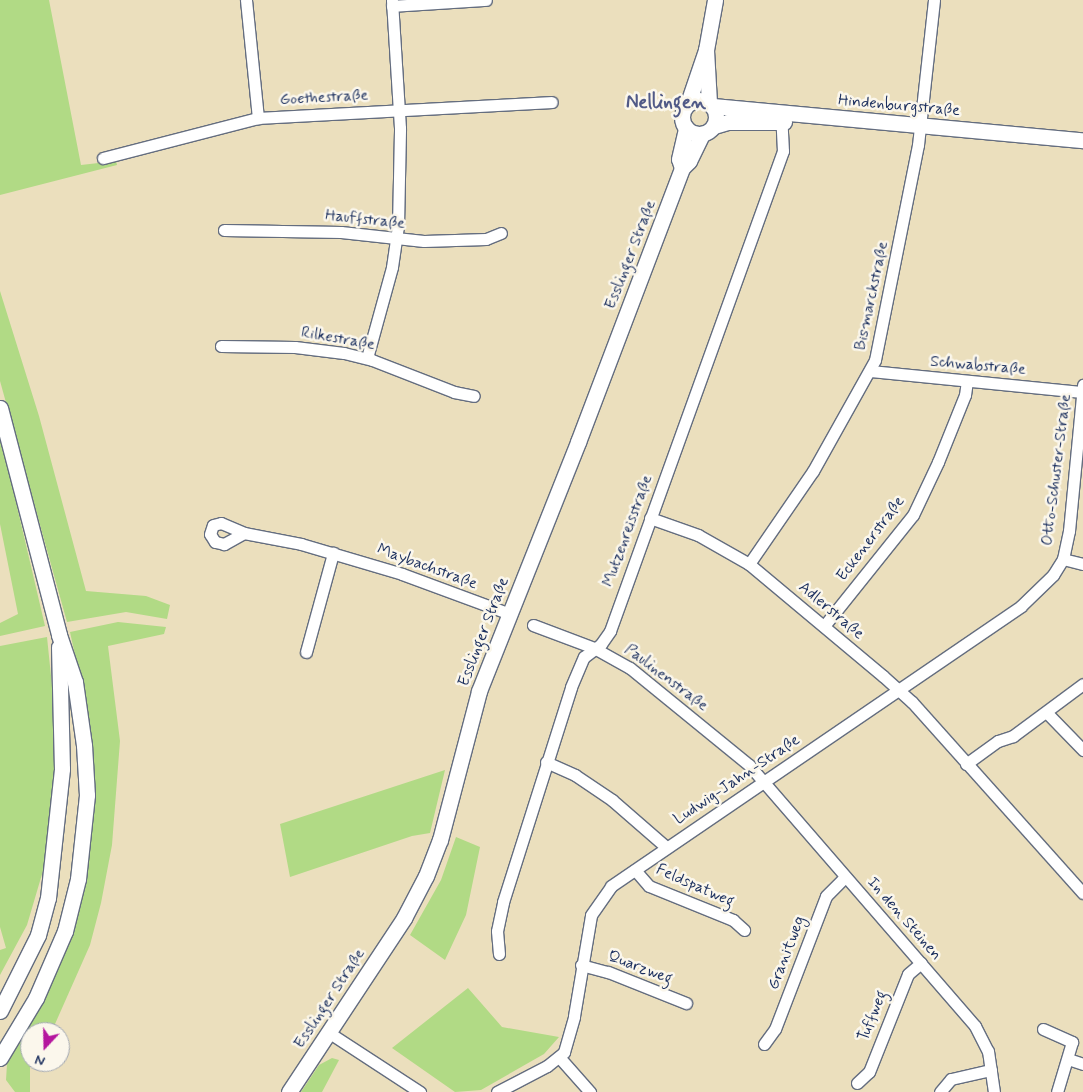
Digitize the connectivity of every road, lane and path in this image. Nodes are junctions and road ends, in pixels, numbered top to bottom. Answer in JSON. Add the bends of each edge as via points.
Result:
{"nodes":[{"id":1,"x":246,"y":0,"type":"edge"},
{"id":2,"x":486,"y":0,"type":"edge"},
{"id":3,"x":715,"y":0,"type":"edge"},
{"id":4,"x":934,"y":0,"type":"edge"},
{"id":5,"x":392,"y":3,"type":"edge"},
{"id":6,"x":706,"y":50,"type":"junction"},
{"id":7,"x":552,"y":102,"type":"dead end"},
{"id":8,"x":688,"y":103,"type":"junction"},
{"id":9,"x":711,"y":104,"type":"junction"},
{"id":10,"x":399,"y":110,"type":"junction"},
{"id":11,"x":258,"y":118,"type":"junction"},
{"id":12,"x":781,"y":118,"type":"junction"},
{"id":13,"x":686,"y":128,"type":"junction"},
{"id":14,"x":920,"y":129,"type":"junction"},
{"id":15,"x":708,"y":130,"type":"junction"},
{"id":16,"x":1083,"y":140,"type":"edge"},
{"id":17,"x":1083,"y":146,"type":"edge"},
{"id":18,"x":102,"y":158,"type":"dead end"},
{"id":19,"x":682,"y":168,"type":"junction"},
{"id":20,"x":224,"y":230,"type":"dead end"},
{"id":21,"x":501,"y":233,"type":"dead end"},
{"id":22,"x":397,"y":238,"type":"junction"},
{"id":23,"x":221,"y":346,"type":"dead end"},
{"id":24,"x":367,"y":358,"type":"junction"},
{"id":25,"x":871,"y":371,"type":"junction"},
{"id":26,"x":967,"y":381,"type":"junction"},
{"id":27,"x":1083,"y":385,"type":"edge"},
{"id":28,"x":1083,"y":392,"type":"edge"},
{"id":29,"x":474,"y":396,"type":"dead end"},
{"id":30,"x":0,"y":408,"type":"edge"},
{"id":31,"x":650,"y":518,"type":"junction"},
{"id":32,"x":244,"y":533,"type":"dead end"},
{"id":33,"x":333,"y":553,"type":"junction"},
{"id":34,"x":1063,"y":559,"type":"junction"},
{"id":35,"x":749,"y":564,"type":"junction"},
{"id":36,"x":1083,"y":564,"type":"edge"},
{"id":37,"x":510,"y":614,"type":"junction"},
{"id":38,"x":533,"y":625,"type":"dead end"},
{"id":39,"x":824,"y":626,"type":"junction"},
{"id":40,"x":59,"y":635,"type":"junction"},
{"id":41,"x":594,"y":648,"type":"junction"},
{"id":42,"x":306,"y":652,"type":"dead end"},
{"id":43,"x":1082,"y":687,"type":"edge"},
{"id":44,"x":898,"y":690,"type":"junction"},
{"id":45,"x":1047,"y":713,"type":"junction"},
{"id":46,"x":1083,"y":750,"type":"edge"},
{"id":47,"x":546,"y":762,"type":"junction"},
{"id":48,"x":966,"y":764,"type":"junction"},
{"id":49,"x":764,"y":781,"type":"junction"},
{"id":50,"x":666,"y":847,"type":"junction"},
{"id":51,"x":635,"y":870,"type":"junction"},
{"id":52,"x":845,"y":877,"type":"junction"},
{"id":53,"x":1083,"y":893,"type":"edge"},
{"id":54,"x":744,"y":930,"type":"dead end"},
{"id":55,"x":499,"y":954,"type":"dead end"},
{"id":56,"x":921,"y":963,"type":"junction"},
{"id":57,"x":581,"y":965,"type":"junction"},
{"id":58,"x":4,"y":1000,"type":"edge"},
{"id":59,"x":686,"y":1003,"type":"dead end"},
{"id":60,"x":0,"y":1012,"type":"edge"},
{"id":61,"x":1043,"y":1029,"type":"dead end"},
{"id":62,"x":328,"y":1032,"type":"junction"},
{"id":63,"x":764,"y":1044,"type":"dead end"},
{"id":64,"x":559,"y":1057,"type":"junction"},
{"id":65,"x":0,"y":1058,"type":"edge"},
{"id":66,"x":1068,"y":1059,"type":"junction"},
{"id":67,"x":1083,"y":1064,"type":"edge"},
{"id":68,"x":991,"y":1070,"type":"junction"},
{"id":69,"x":857,"y":1083,"type":"dead end"},
{"id":70,"x":289,"y":1092,"type":"edge"},
{"id":71,"x":420,"y":1092,"type":"edge"},
{"id":72,"x":497,"y":1092,"type":"edge"},
{"id":73,"x":590,"y":1092,"type":"edge"},
{"id":74,"x":940,"y":1092,"type":"edge"},
{"id":75,"x":994,"y":1092,"type":"edge"},
{"id":76,"x":1058,"y":1092,"type":"edge"}],
"edges":[{"from":1,"to":11,"type":"street"},
{"from":2,"to":5,"type":"street"},
{"from":3,"to":6,"type":"main road","name":"Esslinger Straße"},
{"from":4,"to":14,"type":"street","name":"Bismarckstraße"},
{"from":5,"to":10,"type":"street"},
{"from":6,"to":8,"type":"main road","name":"Esslinger Straße"},
{"from":6,"to":9,"type":"main road","name":"Esslinger Straße"},
{"from":7,"to":10,"type":"street","name":"Goethestraße"},
{"from":8,"to":9,"type":"main road","via":[[696,99]]},
{"from":8,"to":13,"type":"main road","name":"Esslinger Straße","via":[[682,117]]},
{"from":9,"to":12,"type":"main road","name":"Hindenburgstraße"},
{"from":9,"to":15,"type":"main road","name":"Esslinger Straße","via":[[717,116]]},
{"from":10,"to":11,"type":"street","name":"Goethestraße"},
{"from":10,"to":22,"type":"street"},
{"from":11,"to":18,"type":"street","name":"Goethestraße"},
{"from":12,"to":14,"type":"main road","name":"Hindenburgstraße"},
{"from":12,"to":15,"type":"main road","name":"Hindenburgstraße","via":[[728,122]]},
{"from":12,"to":31,"type":"street","name":"Mutzenreisstraße","via":[[783,151]]},
{"from":13,"to":15,"type":"main road"},
{"from":13,"to":19,"type":"main road","name":"Esslinger Straße","via":[[679,159]]},
{"from":14,"to":16,"type":"main road","name":"Hindenburgstraße"},
{"from":14,"to":17,"type":"main road","name":"Hindenburgstraße"},
{"from":14,"to":25,"type":"street","name":"Bismarckstraße","via":[[884,324]]},
{"from":15,"to":19,"type":"main road","name":"Esslinger Straße"},
{"from":19,"to":37,"type":"main road","name":"Esslinger Straße"},
{"from":20,"to":22,"type":"street","name":"Hauffstraße","via":[[324,231]]},
{"from":21,"to":22,"type":"street","name":"Hauffstraße","via":[[486,239]]},
{"from":22,"to":24,"type":"street","via":[[385,298]]},
{"from":23,"to":24,"type":"street","name":"Rilkestraße","via":[[308,348]]},
{"from":24,"to":29,"type":"street","name":"Rilkestraße","via":[[454,392]]},
{"from":25,"to":26,"type":"street","name":"Schwabstraße"},
{"from":25,"to":35,"type":"street","name":"Bismarckstraße","via":[[857,388],[801,491]]},
{"from":26,"to":28,"type":"street","name":"Schwabstraße"},
{"from":26,"to":39,"type":"street","name":"Eckenerstraße","via":[[954,424],[913,515]]},
{"from":27,"to":28,"type":"street","name":"Otto-Schuster-Straße"},
{"from":28,"to":34,"type":"street","name":"Otto-Schuster-Straße","via":[[1069,530]]},
{"from":30,"to":40,"type":"main road"},
{"from":31,"to":35,"type":"street","name":"Adlerstraße","via":[[698,535]]},
{"from":31,"to":41,"type":"street","name":"Mutzenreisstraße","via":[[610,631],[605,640]]},
{"from":32,"to":33,"type":"street","name":"Maybachstraße"},
{"from":33,"to":37,"type":"street","name":"Maybachstraße","via":[[402,574]]},
{"from":33,"to":42,"type":"street"},
{"from":34,"to":36,"type":"street"},
{"from":34,"to":44,"type":"street","name":"Ludwig-Jahn-Straße","via":[[1040,590],[1020,606]]},
{"from":35,"to":39,"type":"street","name":"Adlerstraße"},
{"from":37,"to":62,"type":"main road","name":"Esslinger Straße","via":[[471,715],[440,840],[426,876],[404,918]]},
{"from":38,"to":41,"type":"street","name":"Paulinenstraße"},
{"from":39,"to":44,"type":"street","name":"Adlerstraße"},
{"from":40,"to":58,"type":"main road","via":[[62,769],[48,898],[38,934]]},
{"from":40,"to":65,"type":"main road","via":[[75,682],[83,732],[87,795],[84,840],[76,892],[58,948],[36,998]]},
{"from":41,"to":47,"type":"street","name":"Mutzenreisstraße","via":[[581,663]]},
{"from":41,"to":49,"type":"street","name":"Paulinenstraße","via":[[655,686]]},
{"from":43,"to":45,"type":"street"},
{"from":44,"to":48,"type":"street","name":"Adlerstraße"},
{"from":44,"to":49,"type":"street","name":"Ludwig-Jahn-Straße"},
{"from":45,"to":46,"type":"street"},
{"from":45,"to":48,"type":"street"},
{"from":47,"to":50,"type":"street","via":[[575,775],[612,800]]},
{"from":47,"to":55,"type":"street","name":"Mutzenreisstraße","via":[[503,902],[497,931]]},
{"from":48,"to":53,"type":"street","name":"Adlerstraße"},
{"from":49,"to":50,"type":"street","name":"Ludwig-Jahn-Straße"},
{"from":49,"to":52,"type":"street","name":"In den Steinen"},
{"from":50,"to":51,"type":"street","name":"Ludwig-Jahn-Straße"},
{"from":51,"to":54,"type":"street","name":"Feldspatweg","via":[[649,886],[733,920]]},
{"from":51,"to":57,"type":"street","name":"Ludwig-Jahn-Straße","via":[[611,886],[595,906]]},
{"from":52,"to":56,"type":"street","name":"In den Steinen"},
{"from":52,"to":63,"type":"street","name":"Granitweg","via":[[826,896],[775,1029]]},
{"from":56,"to":68,"type":"street","name":"In den Steinen","via":[[983,1037]]},
{"from":56,"to":69,"type":"street","name":"Tuffweg","via":[[908,974],[869,1072]]},
{"from":57,"to":59,"type":"street","name":"Quarzweg","via":[[608,972]]},
{"from":57,"to":64,"type":"street","name":"Ludwig-Jahn-Straße","via":[[568,1042]]},
{"from":58,"to":60,"type":"main road"},
{"from":61,"to":66,"type":"street","via":[[1072,1042]]},
{"from":62,"to":70,"type":"main road","name":"Esslinger Straße"},
{"from":62,"to":71,"type":"street"},
{"from":64,"to":72,"type":"street"},
{"from":64,"to":73,"type":"street"},
{"from":66,"to":67,"type":"street"},
{"from":66,"to":76,"type":"street"},
{"from":68,"to":74,"type":"street","via":[[951,1080]]},
{"from":68,"to":75,"type":"street","name":"In den Steinen"}]}
